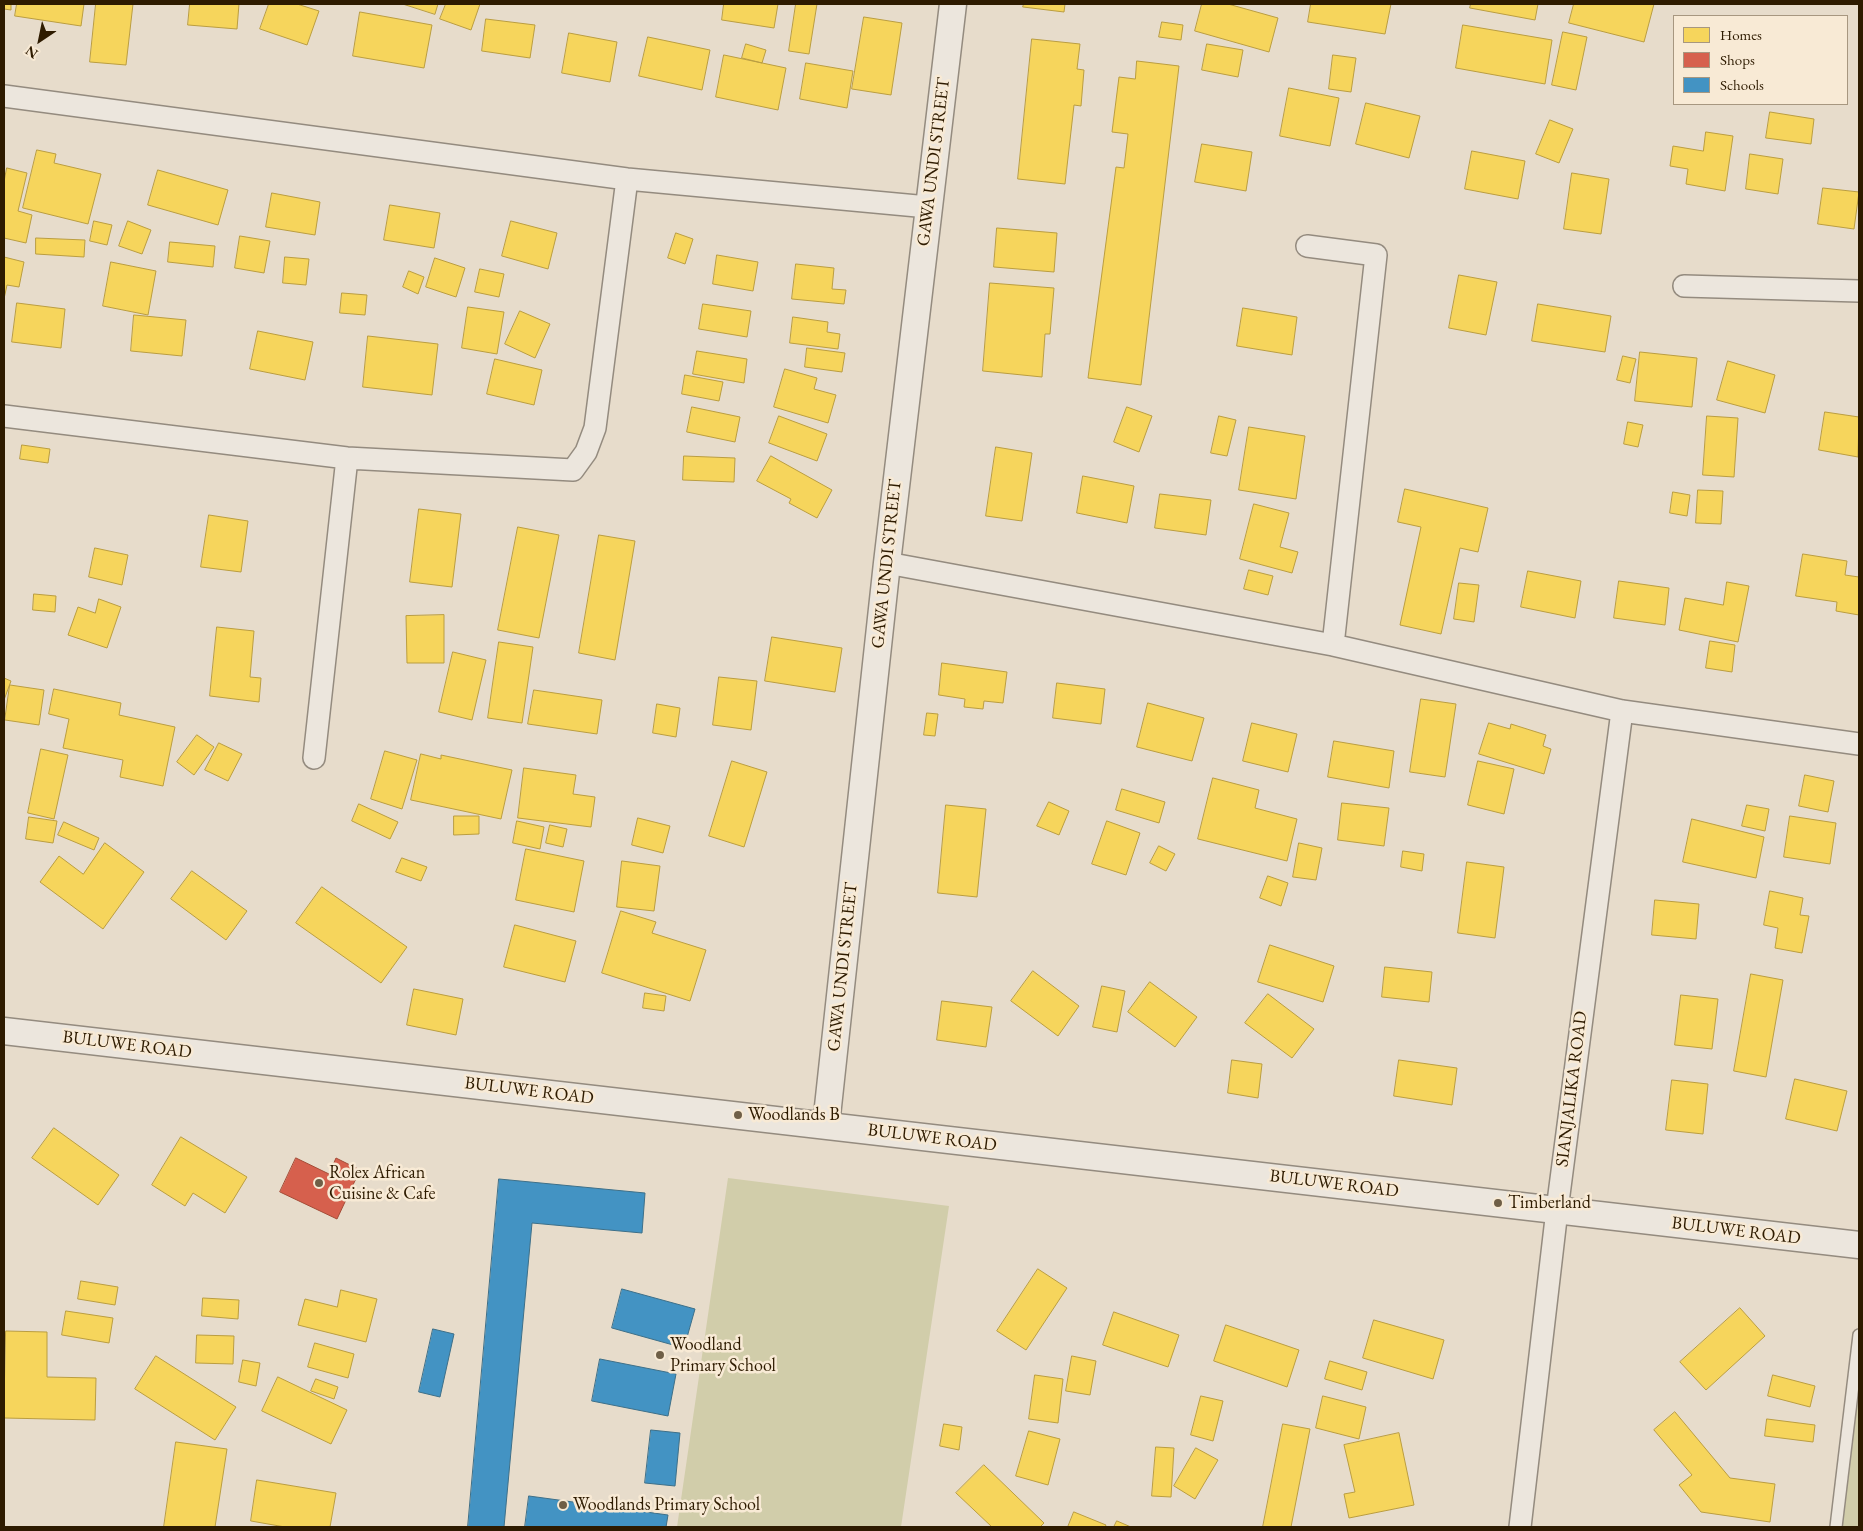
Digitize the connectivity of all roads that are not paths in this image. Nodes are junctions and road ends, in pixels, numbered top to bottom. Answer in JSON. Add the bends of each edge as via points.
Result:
{"nodes":[{"id":1,"x":953,"y":4,"type":"edge"},
{"id":2,"x":4,"y":96,"type":"edge"},
{"id":3,"x":627,"y":179,"type":"junction"},
{"id":4,"x":928,"y":207,"type":"junction"},
{"id":5,"x":1307,"y":246,"type":"dead end"},
{"id":6,"x":1684,"y":286,"type":"dead end"},
{"id":7,"x":1859,"y":291,"type":"edge"},
{"id":8,"x":4,"y":416,"type":"edge"},
{"id":9,"x":348,"y":458,"type":"junction"},
{"id":10,"x":887,"y":563,"type":"junction"},
{"id":11,"x":1333,"y":645,"type":"junction"},
{"id":12,"x":1622,"y":711,"type":"junction"},
{"id":13,"x":1859,"y":744,"type":"edge"},
{"id":14,"x":314,"y":758,"type":"dead end"},
{"id":15,"x":4,"y":1031,"type":"edge"},
{"id":16,"x":826,"y":1125,"type":"junction"},
{"id":17,"x":1557,"y":1210,"type":"junction"},
{"id":18,"x":1859,"y":1245,"type":"edge"},
{"id":19,"x":1859,"y":1335,"type":"edge"},
{"id":20,"x":1520,"y":1527,"type":"edge"},
{"id":21,"x":1836,"y":1527,"type":"edge"}],
"edges":[{"from":1,"to":4,"type":"street","name":"GAWA UNDI STREET"},
{"from":2,"to":3,"type":"street"},
{"from":3,"to":4,"type":"street"},
{"from":3,"to":9,"type":"street","via":[[595,428],[576,468],[567,471]]},
{"from":4,"to":10,"type":"street","name":"GAWA UNDI STREET"},
{"from":5,"to":11,"type":"street","via":[[1376,255]]},
{"from":6,"to":7,"type":"street"},
{"from":8,"to":9,"type":"street"},
{"from":9,"to":14,"type":"street"},
{"from":10,"to":11,"type":"street"},
{"from":10,"to":16,"type":"street","name":"GAWA UNDI STREET"},
{"from":11,"to":12,"type":"street"},
{"from":12,"to":13,"type":"street"},
{"from":12,"to":17,"type":"street","name":"SIANJALIKA ROAD"},
{"from":15,"to":16,"type":"street","name":"BULUWE ROAD"},
{"from":16,"to":17,"type":"street","name":"BULUWE ROAD"},
{"from":17,"to":18,"type":"street","name":"BULUWE ROAD"},
{"from":17,"to":20,"type":"street","name":"SIANJALIKA ROAD"},
{"from":19,"to":21,"type":"lane"}]}
